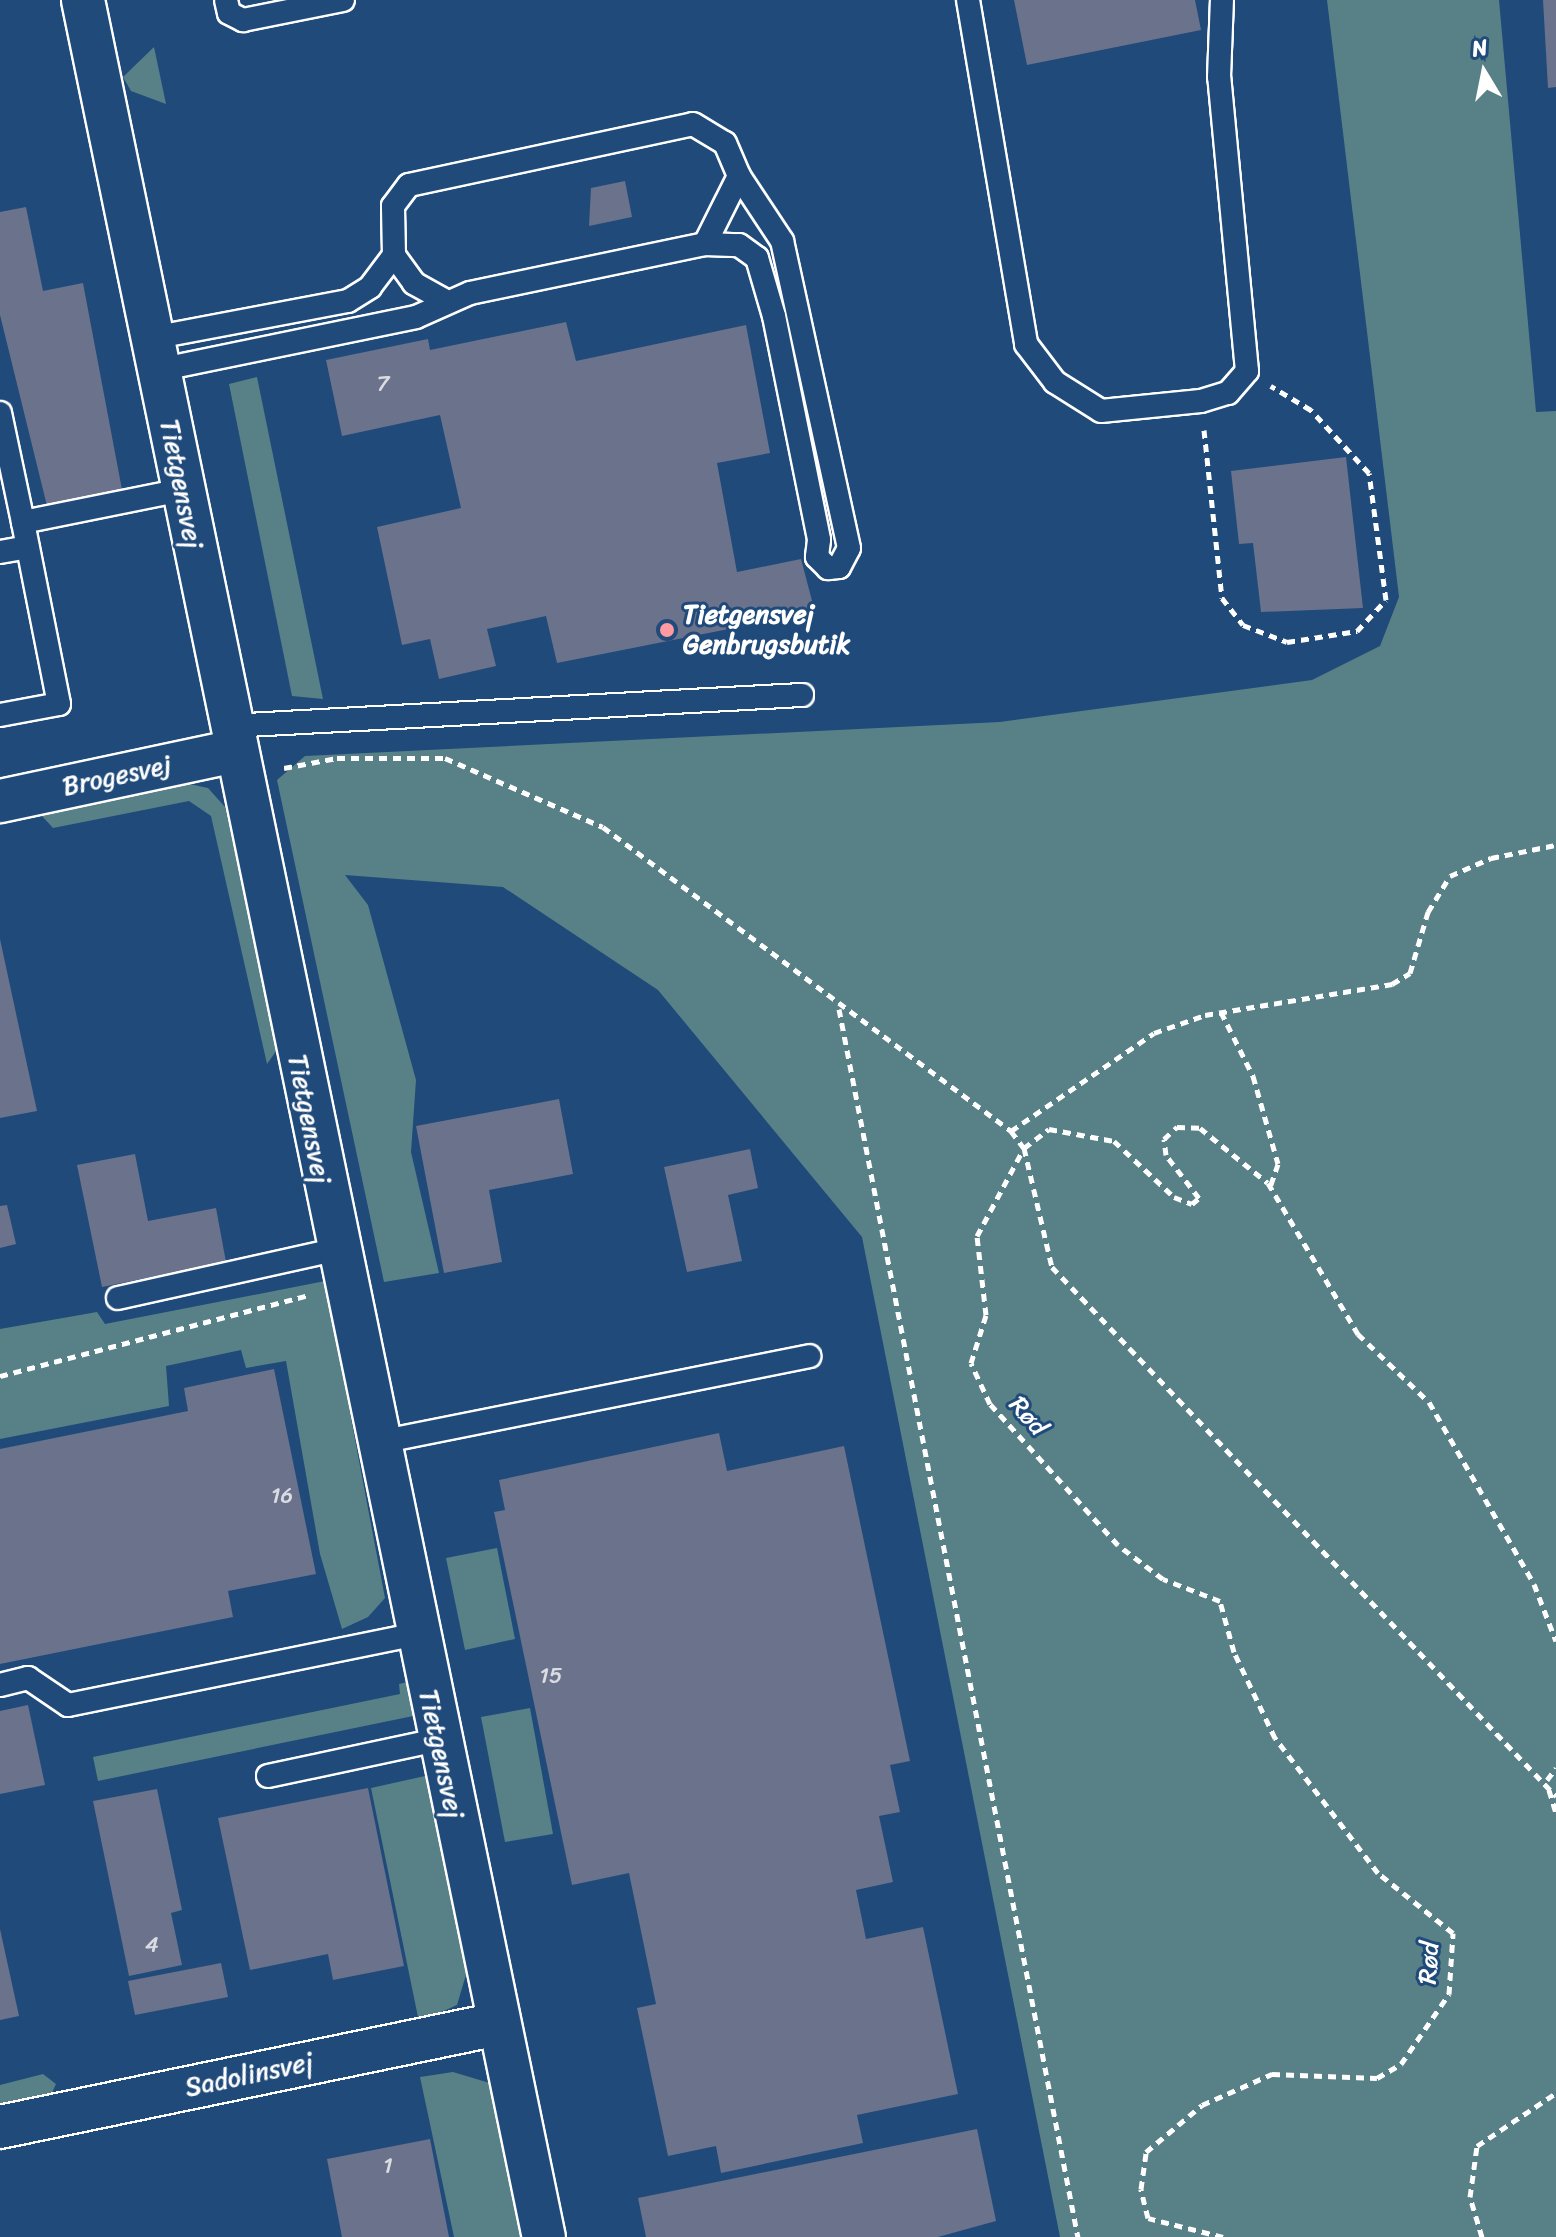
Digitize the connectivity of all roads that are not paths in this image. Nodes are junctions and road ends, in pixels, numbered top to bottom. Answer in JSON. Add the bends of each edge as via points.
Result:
{"nodes":[{"id":1,"x":83,"y":0,"type":"edge"},
{"id":2,"x":226,"y":0,"type":"edge"},
{"id":3,"x":343,"y":0,"type":"edge"},
{"id":4,"x":968,"y":0,"type":"edge"},
{"id":5,"x":1222,"y":0,"type":"edge"},
{"id":6,"x":739,"y":176,"type":"junction"},
{"id":7,"x":705,"y":244,"type":"junction"},
{"id":8,"x":394,"y":255,"type":"junction"},
{"id":9,"x":446,"y":301,"type":"junction"},
{"id":10,"x":155,"y":354,"type":"junction"},
{"id":11,"x":0,"y":413,"type":"edge"},
{"id":12,"x":182,"y":490,"type":"junction"},
{"id":13,"x":23,"y":522,"type":"junction"},
{"id":14,"x":28,"y":547,"type":"junction"},
{"id":15,"x":0,"y":552,"type":"edge"},
{"id":16,"x":802,"y":695,"type":"dead end"},
{"id":17,"x":0,"y":715,"type":"edge"},
{"id":18,"x":234,"y":751,"type":"junction"},
{"id":19,"x":0,"y":801,"type":"edge"},
{"id":20,"x":338,"y":1267,"type":"junction"},
{"id":21,"x":118,"y":1298,"type":"dead end"},
{"id":22,"x":809,"y":1356,"type":"dead end"},
{"id":23,"x":375,"y":1443,"type":"junction"},
{"id":24,"x":416,"y":1634,"type":"junction"},
{"id":25,"x":0,"y":1685,"type":"edge"},
{"id":26,"x":438,"y":1740,"type":"junction"},
{"id":27,"x":268,"y":1776,"type":"dead end"},
{"id":28,"x":498,"y":2024,"type":"junction"},
{"id":29,"x":0,"y":2127,"type":"edge"},
{"id":30,"x":544,"y":2237,"type":"edge"}],
"edges":[{"from":1,"to":10,"type":"street","name":"Tietgensvej"},
{"from":2,"to":3,"type":"lane","via":[[229,13],[243,20]]},
{"from":4,"to":5,"type":"lane","via":[[1026,344],[1055,382],[1101,411],[1201,401],[1228,393],[1247,371],[1219,77]]},
{"from":6,"to":7,"type":"lane"},
{"from":6,"to":7,"type":"lane","via":[[782,241],[849,548],[839,567],[823,566],[817,557],[819,540],[757,258],[739,245]]},
{"from":6,"to":8,"type":"lane","via":[[725,143],[693,124],[409,185],[393,206]]},
{"from":7,"to":9,"type":"lane"},
{"from":8,"to":9,"type":"lane","via":[[414,283]]},
{"from":8,"to":10,"type":"lane","via":[[370,287],[348,301]]},
{"from":9,"to":10,"type":"lane","via":[[416,317]]},
{"from":10,"to":12,"type":"street","name":"Tietgensvej"},
{"from":11,"to":13,"type":"lane"},
{"from":12,"to":13,"type":"lane"},
{"from":12,"to":18,"type":"street","name":"Tietgensvej"},
{"from":13,"to":14,"type":"lane"},
{"from":14,"to":15,"type":"lane"},
{"from":14,"to":17,"type":"lane","via":[[59,704]]},
{"from":16,"to":18,"type":"lane"},
{"from":18,"to":19,"type":"street","name":"Brogesvej"},
{"from":18,"to":20,"type":"street","name":"Tietgensvej"},
{"from":20,"to":21,"type":"lane"},
{"from":20,"to":23,"type":"street","name":"Tietgensvej"},
{"from":22,"to":23,"type":"lane"},
{"from":23,"to":24,"type":"street","name":"Tietgensvej"},
{"from":24,"to":25,"type":"lane","via":[[68,1705],[28,1678]]},
{"from":24,"to":26,"type":"street","name":"Tietgensvej"},
{"from":26,"to":27,"type":"lane"},
{"from":26,"to":28,"type":"street","name":"Tietgensvej"},
{"from":28,"to":29,"type":"street","name":"Sadolinsvej"},
{"from":28,"to":30,"type":"street","name":"Tietgensvej"}]}
